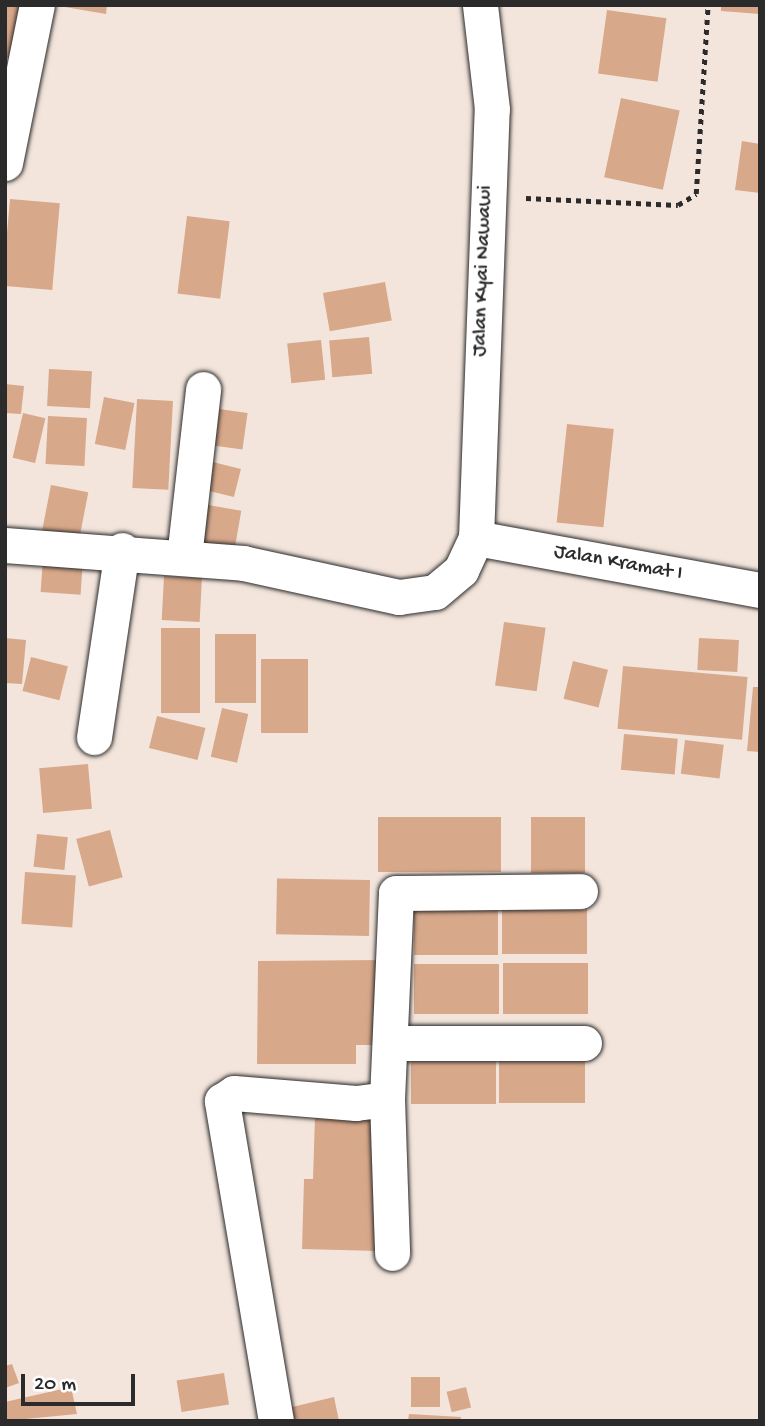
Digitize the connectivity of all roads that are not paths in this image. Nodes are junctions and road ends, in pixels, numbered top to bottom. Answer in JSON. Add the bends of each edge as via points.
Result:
{"nodes":[{"id":1,"x":37,"y":5,"type":"edge"},
{"id":2,"x":480,"y":5,"type":"edge"},
{"id":3,"x":5,"y":163,"type":"edge"},
{"id":4,"x":203,"y":389,"type":"dead end"},
{"id":5,"x":476,"y":538,"type":"junction"},
{"id":6,"x":5,"y":545,"type":"edge"},
{"id":7,"x":122,"y":551,"type":"junction"},
{"id":8,"x":184,"y":557,"type":"junction"},
{"id":9,"x":760,"y":590,"type":"edge"},
{"id":10,"x":94,"y":737,"type":"dead end"},
{"id":11,"x":580,"y":891,"type":"dead end"},
{"id":12,"x":391,"y":1043,"type":"junction"},
{"id":13,"x":584,"y":1043,"type":"dead end"},
{"id":14,"x":387,"y":1098,"type":"junction"},
{"id":15,"x":391,"y":1253,"type":"dead end"},
{"id":16,"x":276,"y":1421,"type":"edge"}],
"edges":[{"from":1,"to":3,"type":"street"},
{"from":2,"to":5,"type":"street","name":"Jalan Kyai Nawawi","via":[[492,108],[485,196]]},
{"from":4,"to":8,"type":"street"},
{"from":5,"to":8,"type":"street","via":[[461,570],[445,586],[421,596],[377,594],[243,562]]},
{"from":5,"to":9,"type":"street","name":"Jalan Kramat I"},
{"from":6,"to":7,"type":"street"},
{"from":7,"to":8,"type":"street"},
{"from":7,"to":10,"type":"street"},
{"from":11,"to":12,"type":"street","via":[[396,893]]},
{"from":12,"to":13,"type":"street"},
{"from":12,"to":14,"type":"street"},
{"from":14,"to":15,"type":"street"},
{"from":14,"to":16,"type":"street","via":[[356,1103],[234,1093],[222,1101]]}]}
